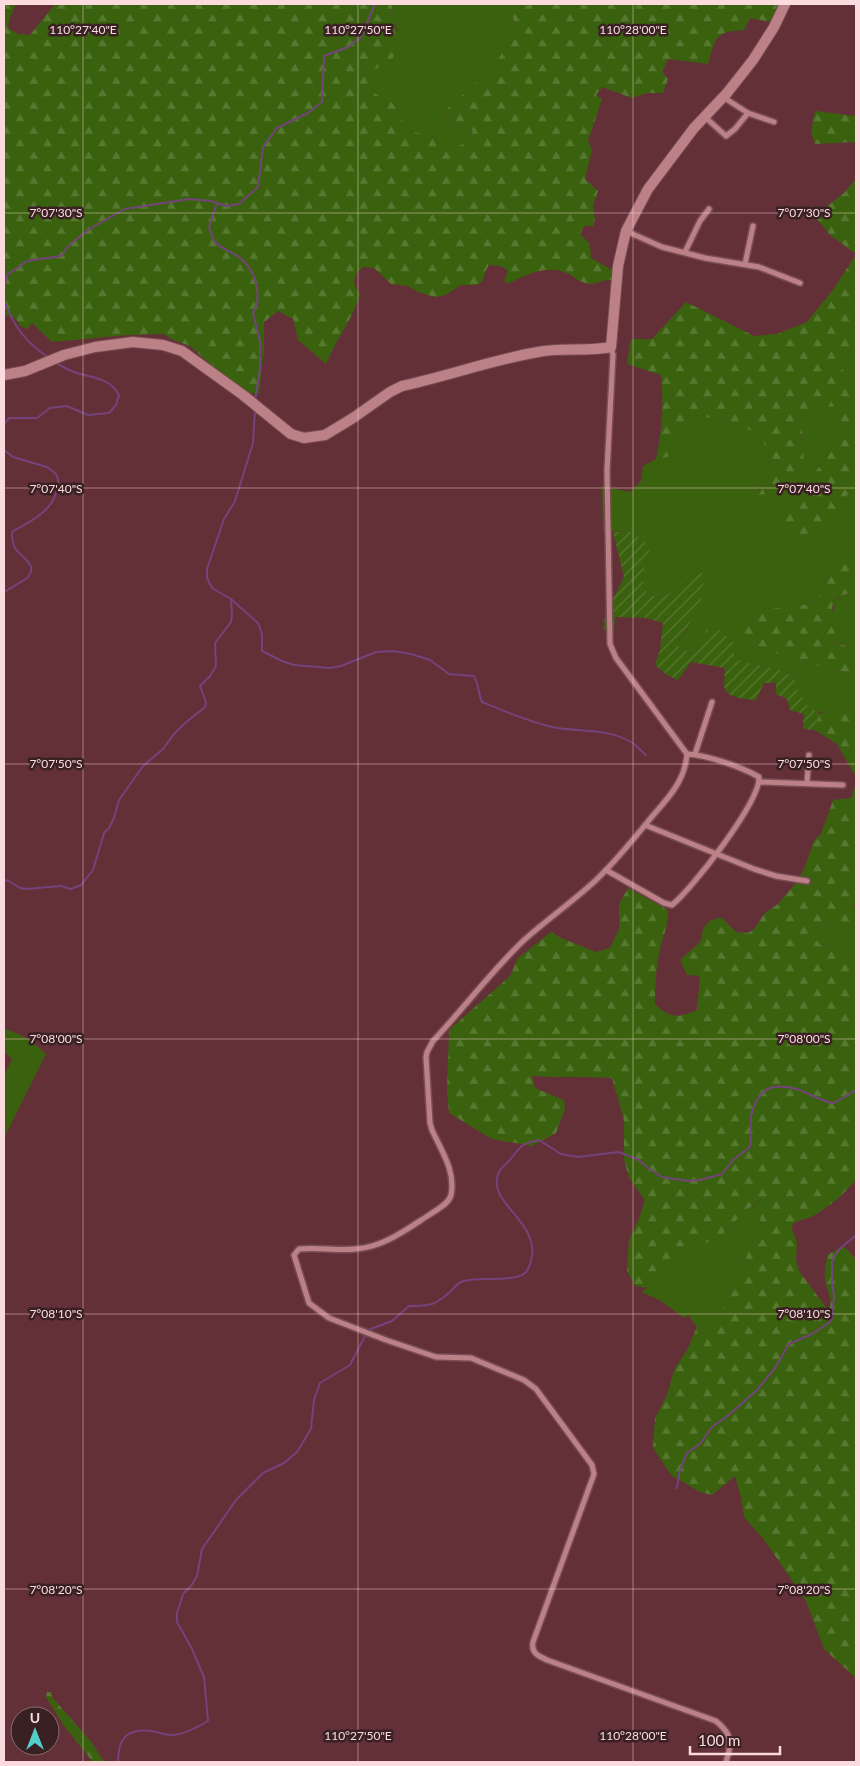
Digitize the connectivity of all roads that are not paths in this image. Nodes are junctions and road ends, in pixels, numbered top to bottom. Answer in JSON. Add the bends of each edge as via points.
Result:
{"nodes":[{"id":1,"x":785,"y":4,"type":"edge"},
{"id":2,"x":723,"y":97,"type":"junction"},
{"id":3,"x":748,"y":113,"type":"junction"},
{"id":4,"x":705,"y":116,"type":"junction"},
{"id":5,"x":774,"y":122,"type":"dead end"},
{"id":6,"x":710,"y":209,"type":"dead end"},
{"id":7,"x":753,"y":226,"type":"dead end"},
{"id":8,"x":626,"y":232,"type":"junction"},
{"id":9,"x":685,"y":252,"type":"junction"},
{"id":10,"x":745,"y":264,"type":"junction"},
{"id":11,"x":800,"y":282,"type":"dead end"},
{"id":12,"x":611,"y":347,"type":"junction"},
{"id":13,"x":4,"y":375,"type":"edge"},
{"id":14,"x":712,"y":702,"type":"dead end"},
{"id":15,"x":687,"y":754,"type":"junction"},
{"id":16,"x":695,"y":754,"type":"junction"},
{"id":17,"x":808,"y":755,"type":"dead end"},
{"id":18,"x":760,"y":782,"type":"junction"},
{"id":19,"x":807,"y":783,"type":"junction"},
{"id":20,"x":843,"y":785,"type":"dead end"},
{"id":21,"x":645,"y":825,"type":"junction"},
{"id":22,"x":718,"y":854,"type":"junction"},
{"id":23,"x":606,"y":870,"type":"junction"},
{"id":24,"x":807,"y":881,"type":"dead end"},
{"id":25,"x":726,"y":1762,"type":"edge"}],
"edges":[{"from":1,"to":2,"type":"main road","via":[[753,60]]},
{"from":2,"to":3,"type":"street"},
{"from":2,"to":4,"type":"main road"},
{"from":3,"to":4,"type":"street","via":[[726,136]]},
{"from":3,"to":5,"type":"street"},
{"from":4,"to":8,"type":"main road","via":[[648,189]]},
{"from":6,"to":9,"type":"street"},
{"from":7,"to":10,"type":"street"},
{"from":8,"to":9,"type":"street","via":[[662,248]]},
{"from":8,"to":12,"type":"main road","via":[[618,266]]},
{"from":9,"to":10,"type":"street"},
{"from":10,"to":11,"type":"street"},
{"from":12,"to":13,"type":"main road","via":[[529,353],[402,386],[325,435],[304,438],[290,434],[182,351],[163,345],[133,342],[95,346],[25,371]]},
{"from":12,"to":15,"type":"street","via":[[607,471],[611,648]]},
{"from":14,"to":16,"type":"street"},
{"from":15,"to":16,"type":"street"},
{"from":15,"to":21,"type":"street","via":[[679,784]]},
{"from":16,"to":18,"type":"street","via":[[751,773],[759,777]]},
{"from":17,"to":19,"type":"street"},
{"from":18,"to":19,"type":"street"},
{"from":18,"to":22,"type":"street"},
{"from":19,"to":20,"type":"street"},
{"from":21,"to":22,"type":"street"},
{"from":21,"to":23,"type":"street"},
{"from":22,"to":23,"type":"street","via":[[672,905]]},
{"from":22,"to":24,"type":"street","via":[[776,876]]},
{"from":23,"to":25,"type":"street","via":[[521,944],[426,1052],[430,1123],[449,1167],[450,1199],[410,1227],[377,1244],[356,1249],[304,1248],[295,1252],[295,1258],[310,1303],[328,1318],[436,1357],[471,1358],[524,1380],[536,1389],[592,1465],[594,1474],[536,1633],[532,1645],[534,1651],[547,1660],[716,1722],[728,1734],[730,1741]]}]}
